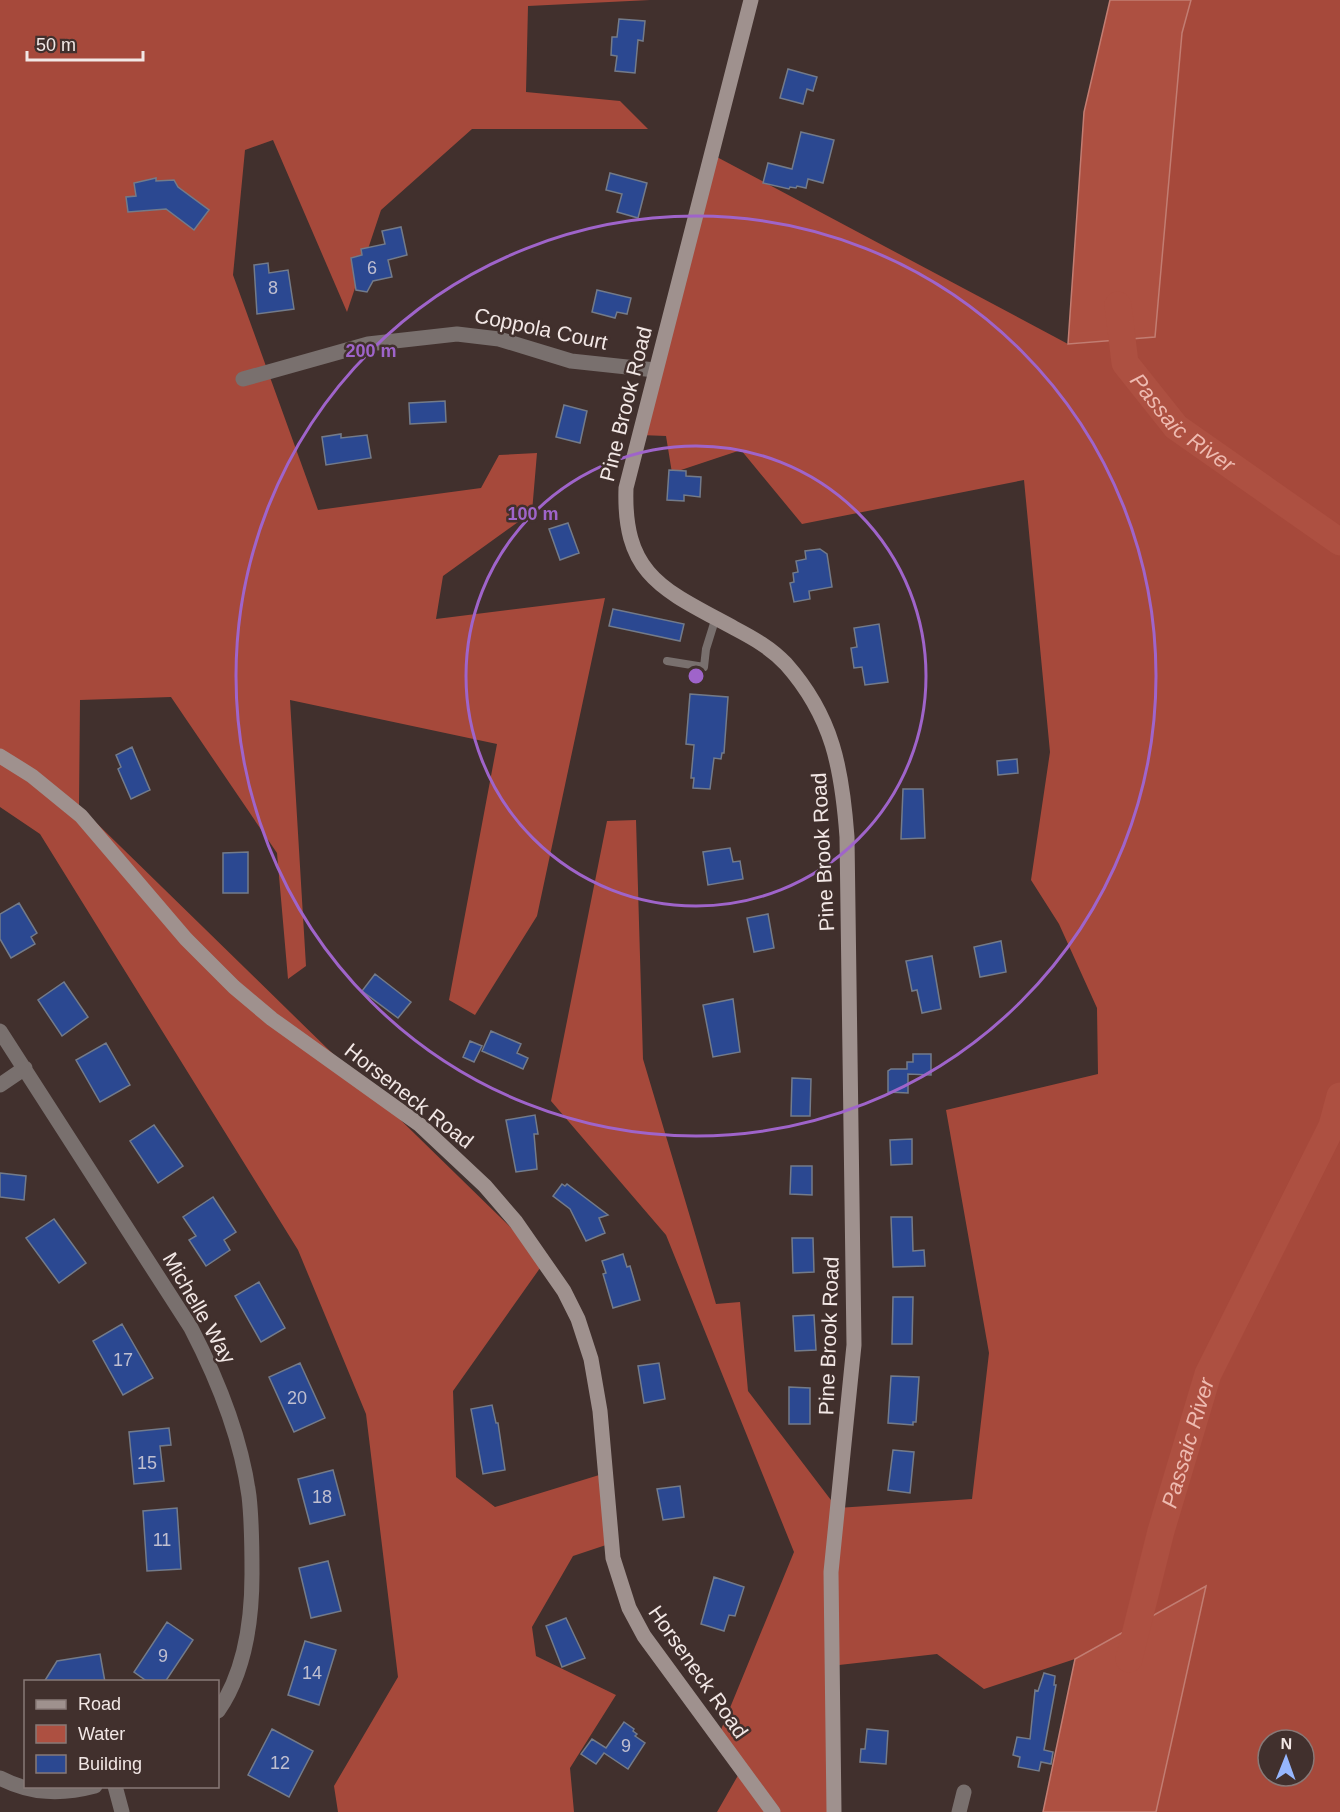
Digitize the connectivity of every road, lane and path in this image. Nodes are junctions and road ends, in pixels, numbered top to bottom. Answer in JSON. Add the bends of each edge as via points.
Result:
{"nodes":[{"id":1,"x":751,"y":0,"type":"edge"},
{"id":2,"x":655,"y":370,"type":"junction"},
{"id":3,"x":243,"y":379,"type":"dead end"},
{"id":4,"x":716,"y":617,"type":"junction"},
{"id":5,"x":667,"y":661,"type":"dead end"},
{"id":6,"x":0,"y":756,"type":"edge"},
{"id":7,"x":0,"y":1030,"type":"edge"},
{"id":8,"x":25,"y":1068,"type":"junction"},
{"id":9,"x":0,"y":1085,"type":"edge"},
{"id":10,"x":219,"y":1708,"type":"edge"},
{"id":11,"x":0,"y":1778,"type":"edge"},
{"id":12,"x":24,"y":1787,"type":"edge"},
{"id":13,"x":27,"y":1788,"type":"edge"},
{"id":14,"x":83,"y":1788,"type":"edge"},
{"id":15,"x":116,"y":1788,"type":"edge"},
{"id":16,"x":964,"y":1792,"type":"dead end"},
{"id":17,"x":122,"y":1812,"type":"edge"},
{"id":18,"x":773,"y":1812,"type":"edge"},
{"id":19,"x":834,"y":1812,"type":"edge"},
{"id":20,"x":959,"y":1812,"type":"edge"}],
"edges":[{"from":1,"to":2,"type":"street","name":"Pine Brook Road"},
{"from":2,"to":3,"type":"street","name":"Coppola Court","via":[[571,361],[499,339],[457,333],[368,344]]},
{"from":2,"to":4,"type":"street","name":"Pine Brook Road","via":[[626,488],[628,536],[638,559],[658,583]]},
{"from":4,"to":5,"type":"lane","via":[[704,667]]},
{"from":4,"to":19,"type":"street","name":"Pine Brook Road","via":[[770,649],[798,679],[831,733],[844,795],[848,843],[854,1335],[831,1572]]},
{"from":6,"to":18,"type":"street","name":"Horseneck Road","via":[[81,816],[186,939],[234,987],[272,1019],[420,1125],[485,1186],[516,1222],[564,1291],[591,1359],[600,1411],[613,1558],[629,1608],[644,1636]]},
{"from":7,"to":8,"type":"street","name":"Michelle Way"},
{"from":8,"to":9,"type":"street"},
{"from":8,"to":10,"type":"street","name":"Michelle Way","via":[[191,1328],[226,1404],[249,1496],[252,1590],[243,1653]]},
{"from":11,"to":12,"type":"street"},
{"from":13,"to":14,"type":"street","via":[[38,1792]]},
{"from":15,"to":17,"type":"street"},
{"from":16,"to":20,"type":"street"}]}
